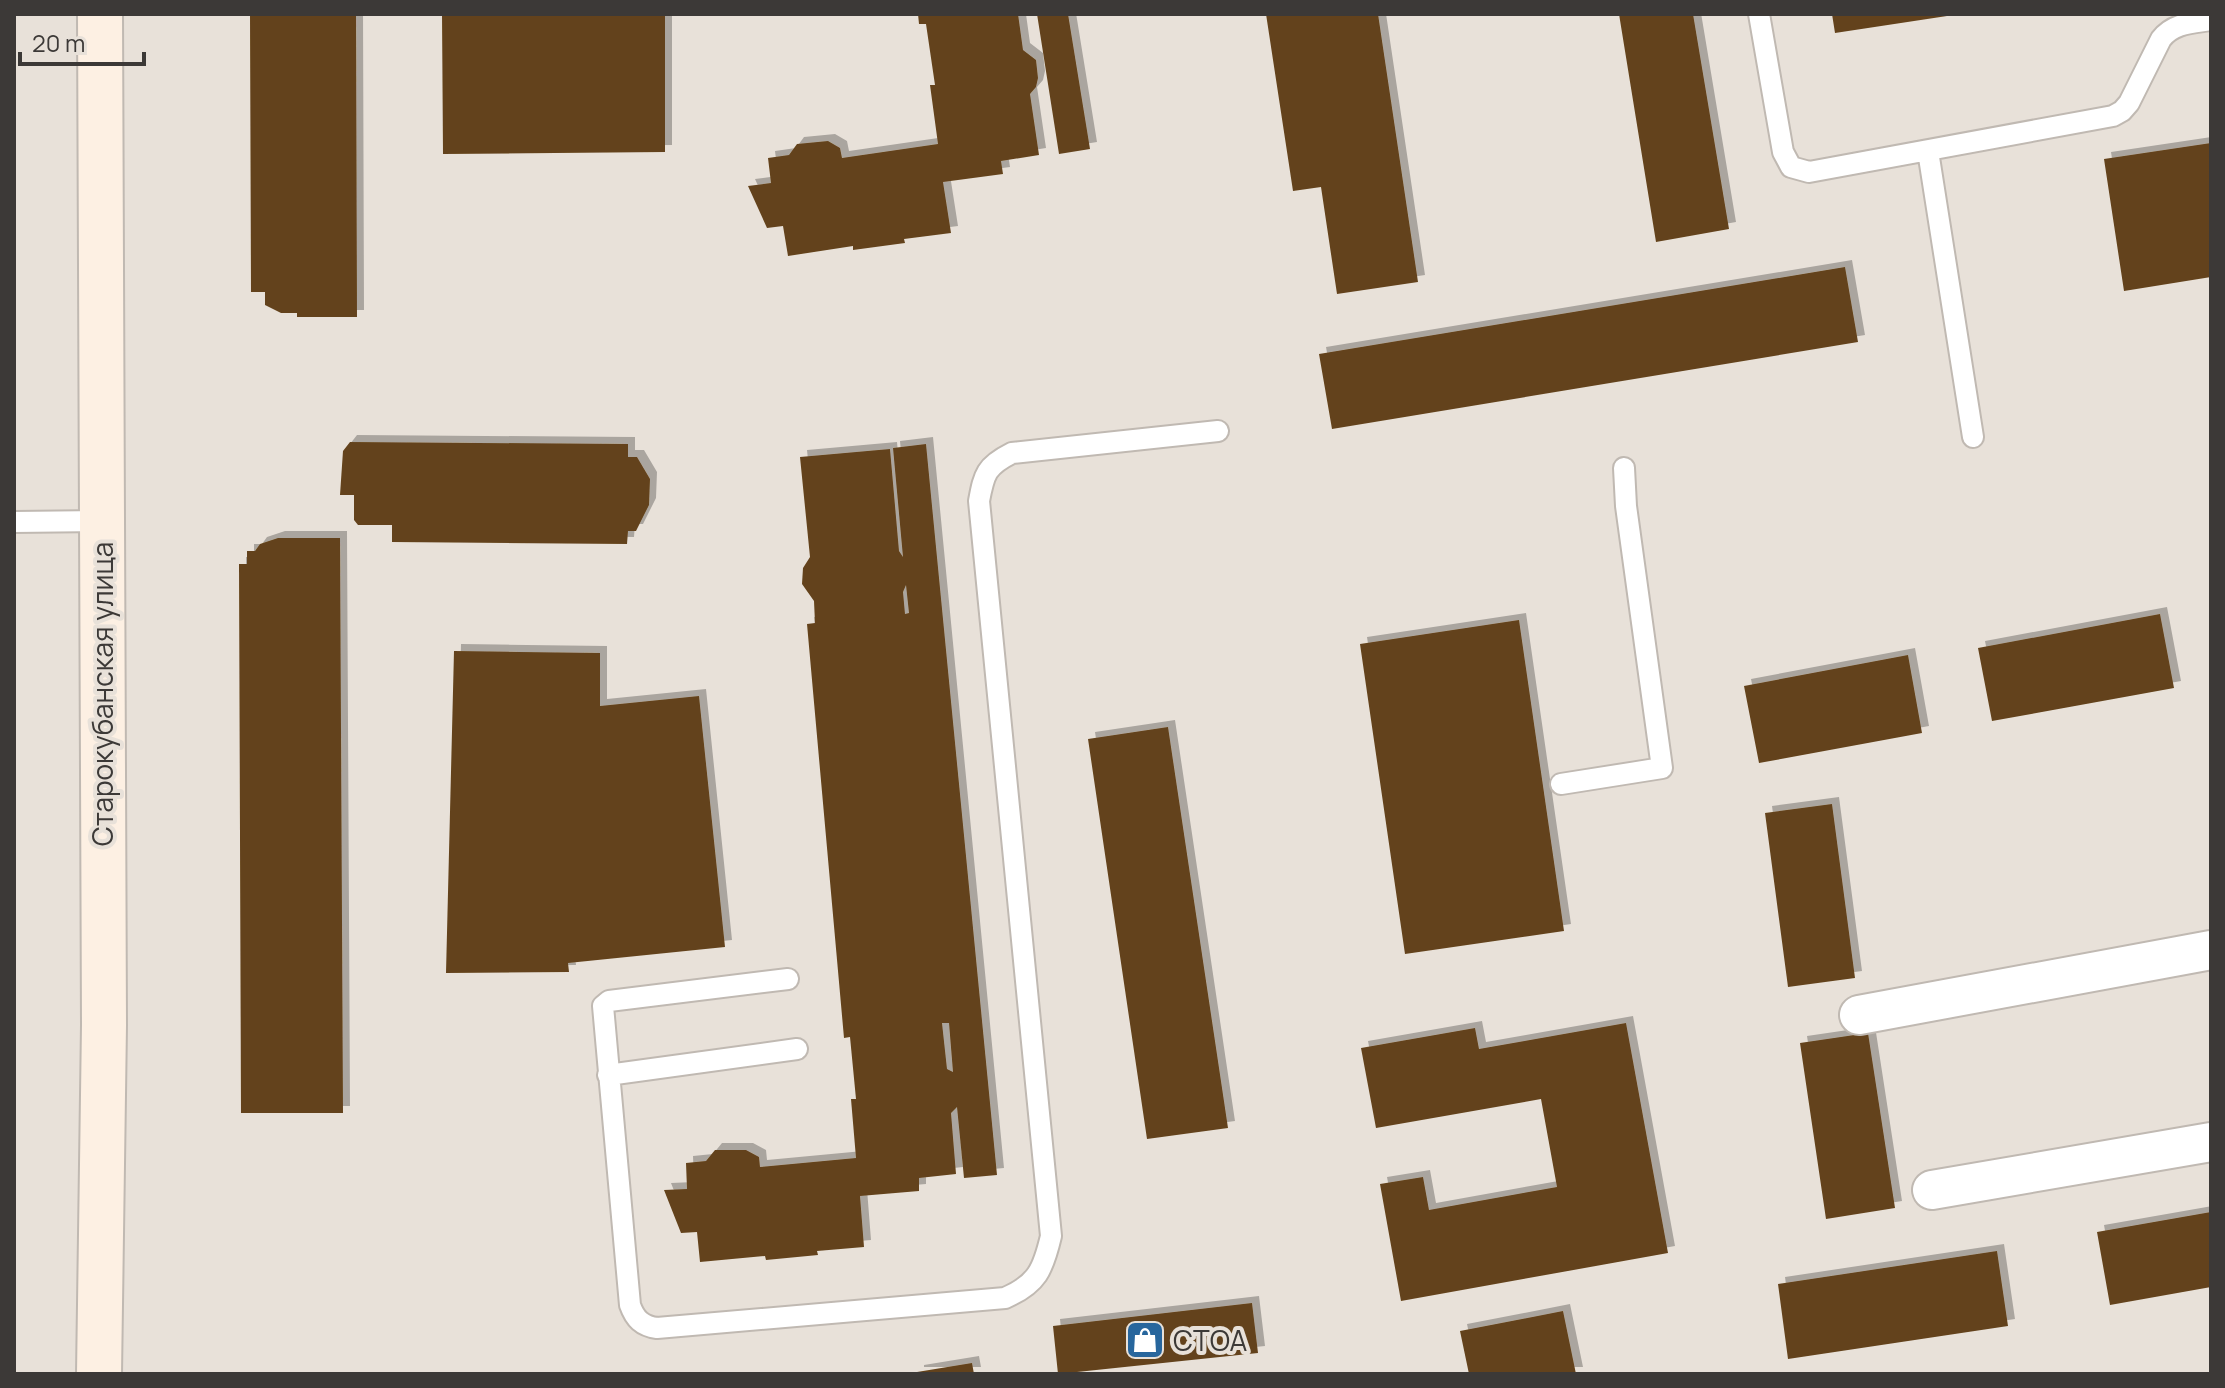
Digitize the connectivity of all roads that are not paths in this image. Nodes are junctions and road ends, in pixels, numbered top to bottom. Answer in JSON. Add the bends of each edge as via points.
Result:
{"nodes":[{"id":1,"x":100,"y":14,"type":"edge"},
{"id":2,"x":1759,"y":14,"type":"edge"},
{"id":3,"x":2211,"y":20,"type":"edge"},
{"id":4,"x":1928,"y":151,"type":"junction"},
{"id":5,"x":1218,"y":431,"type":"dead end"},
{"id":6,"x":1973,"y":437,"type":"dead end"},
{"id":7,"x":1624,"y":468,"type":"dead end"},
{"id":8,"x":102,"y":521,"type":"junction"},
{"id":9,"x":14,"y":522,"type":"edge"},
{"id":10,"x":1561,"y":784,"type":"dead end"},
{"id":11,"x":2211,"y":950,"type":"edge"},
{"id":12,"x":788,"y":979,"type":"dead end"},
{"id":13,"x":1859,"y":1015,"type":"dead end"},
{"id":14,"x":797,"y":1049,"type":"dead end"},
{"id":15,"x":608,"y":1075,"type":"junction"},
{"id":16,"x":2211,"y":1142,"type":"edge"},
{"id":17,"x":1932,"y":1190,"type":"dead end"},
{"id":18,"x":99,"y":1374,"type":"edge"}],
"edges":[{"from":1,"to":8,"type":"street","name":"Старокубанская улица"},
{"from":2,"to":4,"type":"lane","via":[[1783,152],[1791,167],[1809,172]]},
{"from":3,"to":4,"type":"lane","via":[[2167,31],[2129,103],[2113,116]]},
{"from":4,"to":6,"type":"lane"},
{"from":5,"to":15,"type":"lane","via":[[1012,453],[994,462],[984,476],[979,501],[1051,1236],[1045,1261],[1027,1289],[1005,1298],[645,1326],[630,1305]]},
{"from":7,"to":10,"type":"lane","via":[[1662,768]]},
{"from":8,"to":9,"type":"lane"},
{"from":8,"to":18,"type":"street","name":"Старокубанская улица"},
{"from":11,"to":13,"type":"street"},
{"from":12,"to":15,"type":"lane","via":[[609,1001],[602,1015]]},
{"from":14,"to":15,"type":"lane"},
{"from":16,"to":17,"type":"street"}]}
